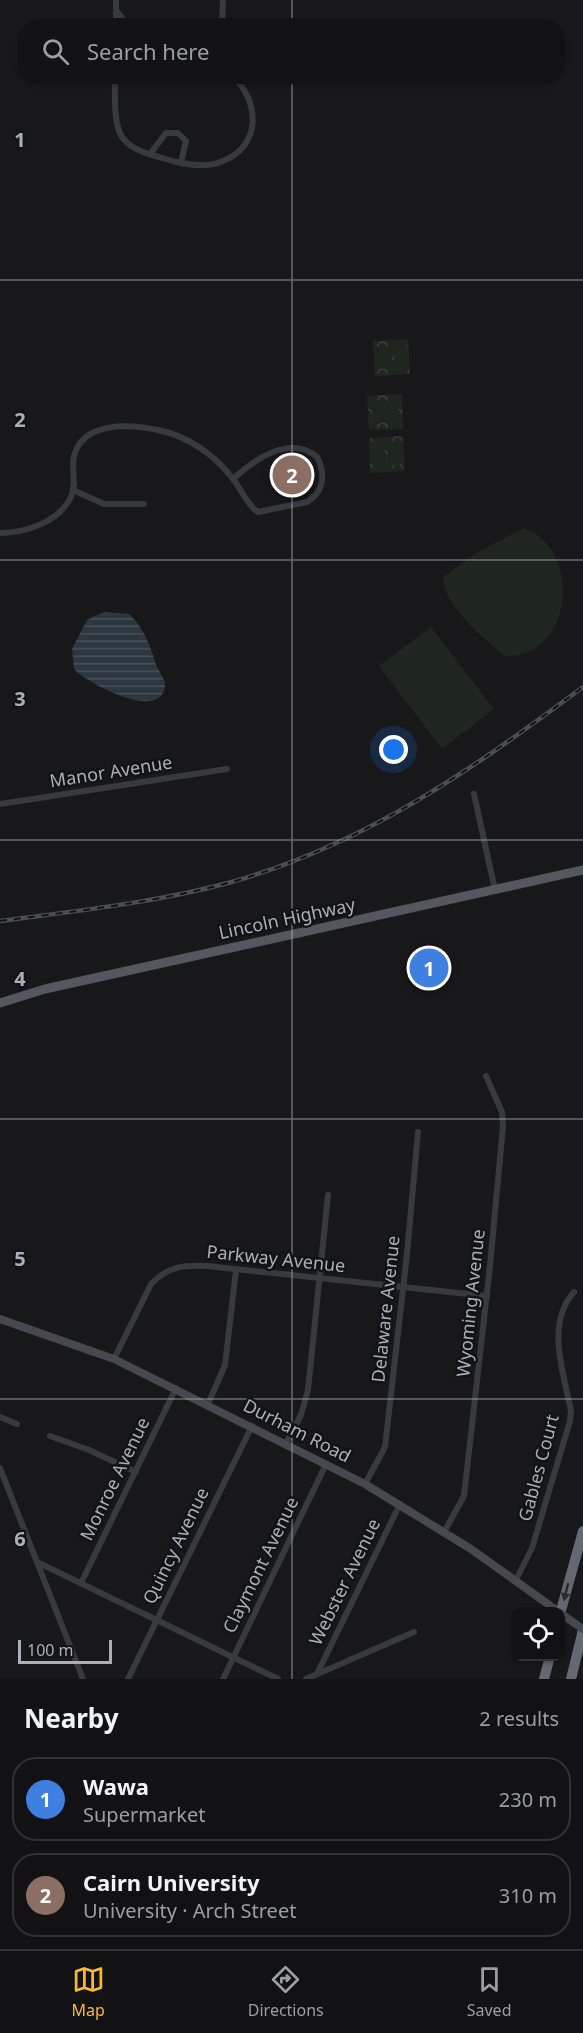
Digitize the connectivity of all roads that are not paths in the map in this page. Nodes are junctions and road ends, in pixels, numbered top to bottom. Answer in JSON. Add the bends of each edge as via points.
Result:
{"nodes":[{"id":1,"x":116,"y":0,"type":"edge"},
{"id":2,"x":223,"y":0,"type":"edge"},
{"id":3,"x":116,"y":10,"type":"junction"},
{"id":4,"x":116,"y":18,"type":"edge"},
{"id":5,"x":122,"y":18,"type":"edge"},
{"id":6,"x":222,"y":18,"type":"edge"},
{"id":7,"x":115,"y":84,"type":"edge"},
{"id":8,"x":239,"y":84,"type":"edge"},
{"id":9,"x":150,"y":154,"type":"junction"},
{"id":10,"x":182,"y":164,"type":"junction"},
{"id":11,"x":233,"y":479,"type":"junction"},
{"id":12,"x":73,"y":490,"type":"junction"},
{"id":13,"x":144,"y":504,"type":"dead end"},
{"id":14,"x":0,"y":533,"type":"edge"},
{"id":15,"x":227,"y":769,"type":"dead end"},
{"id":16,"x":474,"y":794,"type":"dead end"},
{"id":17,"x":0,"y":804,"type":"edge"},
{"id":18,"x":583,"y":870,"type":"edge"},
{"id":19,"x":495,"y":890,"type":"junction"},
{"id":20,"x":1,"y":1002,"type":"edge"},
{"id":21,"x":486,"y":1076,"type":"dead end"},
{"id":22,"x":418,"y":1132,"type":"dead end"},
{"id":23,"x":328,"y":1194,"type":"dead end"},
{"id":24,"x":236,"y":1270,"type":"junction"},
{"id":25,"x":320,"y":1279,"type":"junction"},
{"id":26,"x":404,"y":1288,"type":"junction"},
{"id":27,"x":574,"y":1292,"type":"dead end"},
{"id":28,"x":487,"y":1296,"type":"junction"},
{"id":29,"x":0,"y":1319,"type":"edge"},
{"id":30,"x":114,"y":1359,"type":"junction"},
{"id":31,"x":176,"y":1388,"type":"junction"},
{"id":32,"x":208,"y":1404,"type":"junction"},
{"id":33,"x":0,"y":1417,"type":"edge"},
{"id":34,"x":17,"y":1424,"type":"dead end"},
{"id":35,"x":252,"y":1426,"type":"junction"},
{"id":36,"x":50,"y":1436,"type":"dead end"},
{"id":37,"x":285,"y":1443,"type":"junction"},
{"id":38,"x":326,"y":1464,"type":"junction"},
{"id":39,"x":0,"y":1468,"type":"edge"},
{"id":40,"x":136,"y":1472,"type":"junction"},
{"id":41,"x":365,"y":1485,"type":"junction"},
{"id":42,"x":400,"y":1504,"type":"junction"},
{"id":43,"x":583,"y":1531,"type":"edge"},
{"id":44,"x":444,"y":1532,"type":"junction"},
{"id":45,"x":37,"y":1562,"type":"junction"},
{"id":46,"x":516,"y":1580,"type":"junction"},
{"id":47,"x":81,"y":1583,"type":"junction"},
{"id":48,"x":552,"y":1607,"type":"edge"},
{"id":49,"x":562,"y":1607,"type":"edge"},
{"id":50,"x":565,"y":1617,"type":"edge"},
{"id":51,"x":157,"y":1620,"type":"junction"},
{"id":52,"x":583,"y":1630,"type":"edge"},
{"id":53,"x":414,"y":1632,"type":"dead end"},
{"id":54,"x":234,"y":1656,"type":"junction"},
{"id":55,"x":548,"y":1661,"type":"edge"},
{"id":56,"x":316,"y":1674,"type":"junction"},
{"id":57,"x":83,"y":1679,"type":"edge"},
{"id":58,"x":128,"y":1679,"type":"edge"},
{"id":59,"x":223,"y":1679,"type":"edge"},
{"id":60,"x":278,"y":1679,"type":"edge"},
{"id":61,"x":306,"y":1679,"type":"edge"},
{"id":62,"x":544,"y":1679,"type":"edge"},
{"id":63,"x":570,"y":1679,"type":"edge"}],
"edges":[{"from":1,"to":3,"type":"street"},
{"from":2,"to":6,"type":"street"},
{"from":3,"to":4,"type":"street"},
{"from":3,"to":5,"type":"street"},
{"from":7,"to":9,"type":"street","via":[[118,132],[130,146]]},
{"from":8,"to":10,"type":"street","via":[[252,105],[253,120],[247,139],[222,162]]},
{"from":9,"to":10,"type":"street"},
{"from":9,"to":10,"type":"street","via":[[166,133],[178,133],[186,141]]},
{"from":11,"to":11,"type":"street","via":[[274,451],[305,450],[317,458],[322,476],[321,489],[307,502],[255,511]]},
{"from":11,"to":12,"type":"street","via":[[206,452],[175,435],[138,427],[114,427],[95,432],[82,441],[74,457]]},
{"from":12,"to":13,"type":"street","via":[[104,504]]},
{"from":12,"to":14,"type":"street","via":[[65,506],[39,525],[22,532]]},
{"from":15,"to":17,"type":"street","name":"Manor Avenue"},
{"from":16,"to":19,"type":"street"},
{"from":18,"to":19,"type":"main road","name":"Lincoln Highway"},
{"from":19,"to":20,"type":"main road","name":"Lincoln Highway"},
{"from":21,"to":28,"type":"street","name":"Wyoming Avenue","via":[[503,1119]]},
{"from":22,"to":26,"type":"street","name":"Delaware Avenue"},
{"from":23,"to":25,"type":"street"},
{"from":24,"to":25,"type":"street","name":"Parkway Avenue"},
{"from":24,"to":30,"type":"street","name":"Parkway Avenue","via":[[192,1266],[161,1274],[148,1289]]},
{"from":24,"to":32,"type":"street","via":[[225,1365]]},
{"from":25,"to":26,"type":"street","name":"Parkway Avenue"},
{"from":25,"to":37,"type":"street","via":[[308,1390],[301,1415]]},
{"from":26,"to":28,"type":"street","name":"Parkway Avenue"},
{"from":26,"to":41,"type":"street","name":"Delaware Avenue","via":[[385,1447]]},
{"from":27,"to":46,"type":"street","name":"Gables Court","via":[[562,1310],[558,1346],[571,1418],[532,1548]]},
{"from":28,"to":44,"type":"street","name":"Wyoming Avenue","via":[[464,1496]]},
{"from":29,"to":30,"type":"main road","name":"Durham Road"},
{"from":30,"to":31,"type":"main road","name":"Durham Road"},
{"from":31,"to":32,"type":"main road","name":"Durham Road"},
{"from":31,"to":40,"type":"street","name":"Monroe Avenue"},
{"from":32,"to":35,"type":"main road","name":"Durham Road"},
{"from":33,"to":34,"type":"street"},
{"from":35,"to":37,"type":"main road","name":"Durham Road"},
{"from":35,"to":51,"type":"street","name":"Quincy Avenue"},
{"from":36,"to":40,"type":"street"},
{"from":37,"to":38,"type":"main road","name":"Durham Road"},
{"from":38,"to":41,"type":"main road","name":"Durham Road"},
{"from":38,"to":54,"type":"street","name":"Claymont Avenue"},
{"from":39,"to":45,"type":"street"},
{"from":40,"to":47,"type":"street","name":"Monroe Avenue"},
{"from":41,"to":42,"type":"main road","name":"Durham Road"},
{"from":42,"to":44,"type":"main road","name":"Durham Road"},
{"from":42,"to":56,"type":"street","name":"Webster Avenue"},
{"from":43,"to":49,"type":"highway","one_way":true},
{"from":44,"to":46,"type":"main road","name":"Durham Road"},
{"from":45,"to":47,"type":"street"},
{"from":45,"to":57,"type":"street"},
{"from":46,"to":48,"type":"main road","name":"Durham Road"},
{"from":47,"to":51,"type":"street"},
{"from":50,"to":52,"type":"main road","name":"Durham Road","bridge":true},
{"from":51,"to":54,"type":"street"},
{"from":51,"to":58,"type":"street","name":"Quincy Avenue"},
{"from":52,"to":63,"type":"highway"},
{"from":53,"to":56,"type":"street"},
{"from":54,"to":59,"type":"street","name":"Claymont Avenue"},
{"from":54,"to":60,"type":"street"},
{"from":55,"to":62,"type":"highway"},
{"from":56,"to":61,"type":"street"}]}
